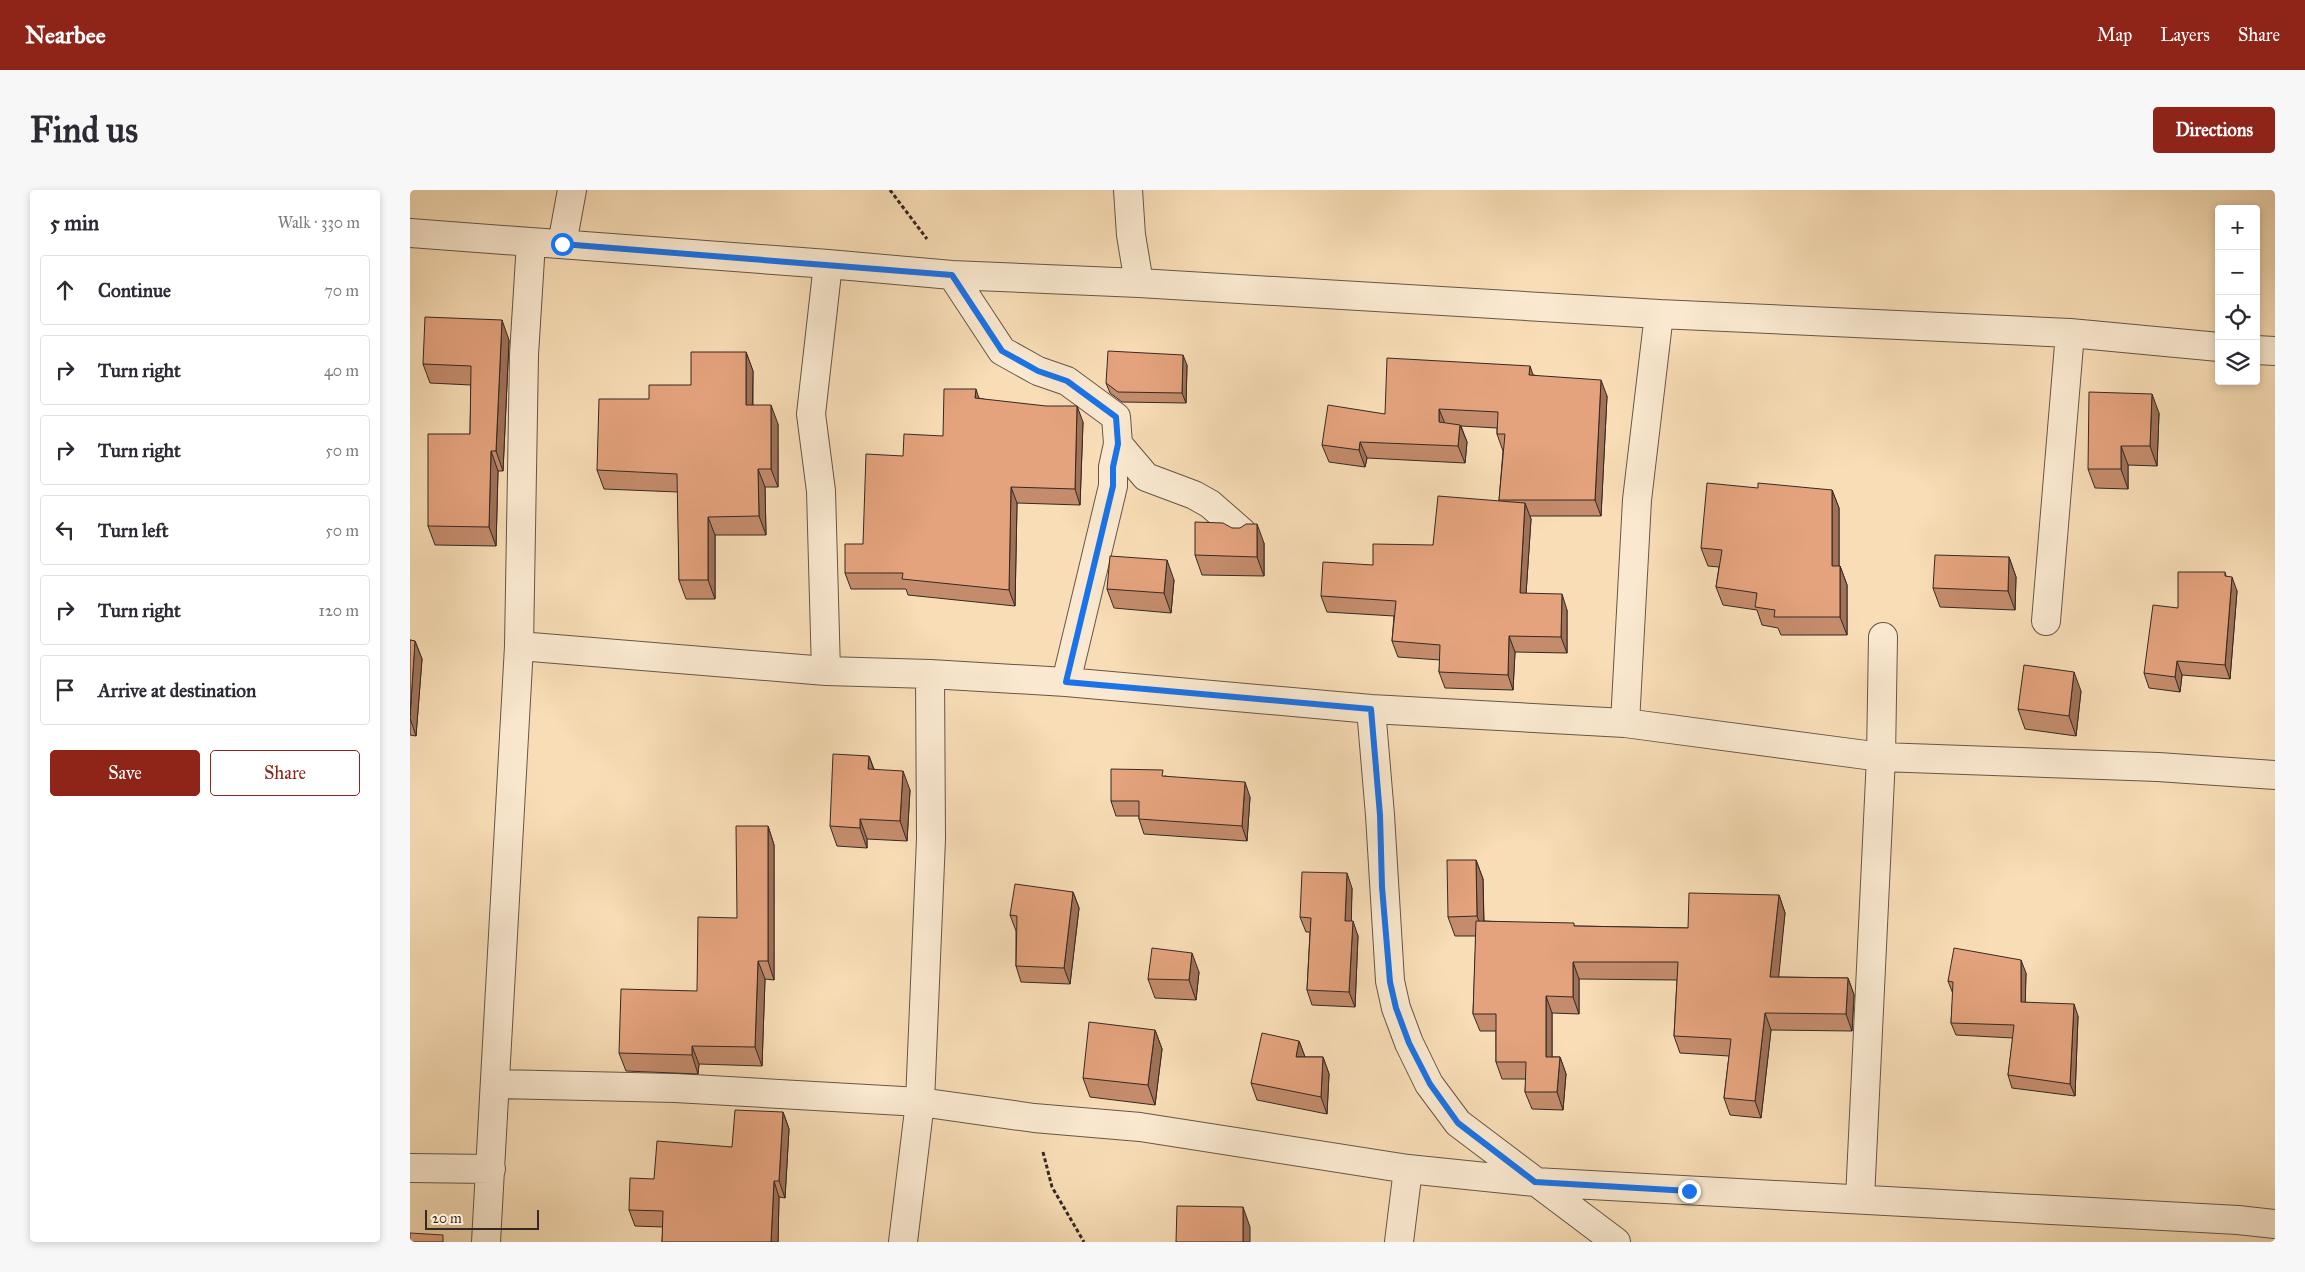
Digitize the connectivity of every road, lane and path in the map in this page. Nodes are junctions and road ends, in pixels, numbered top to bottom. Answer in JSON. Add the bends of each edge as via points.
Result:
{"nodes":[{"id":1,"x":572,"y":190,"type":"edge"},
{"id":2,"x":890,"y":190,"type":"edge"},
{"id":3,"x":1128,"y":190,"type":"edge"},
{"id":4,"x":410,"y":234,"type":"edge"},
{"id":5,"x":531,"y":242,"type":"junction"},
{"id":6,"x":562,"y":244,"type":"junction"},
{"id":7,"x":828,"y":264,"type":"junction"},
{"id":8,"x":952,"y":275,"type":"junction"},
{"id":9,"x":1139,"y":283,"type":"junction"},
{"id":10,"x":1659,"y":314,"type":"junction"},
{"id":11,"x":2070,"y":333,"type":"junction"},
{"id":12,"x":2215,"y":347,"type":"edge"},
{"id":13,"x":2260,"y":350,"type":"edge"},
{"id":14,"x":2275,"y":351,"type":"edge"},
{"id":15,"x":1118,"y":444,"type":"junction"},
{"id":16,"x":1242,"y":532,"type":"edge"},
{"id":17,"x":2046,"y":621,"type":"dead end"},
{"id":18,"x":1883,"y":636,"type":"dead end"},
{"id":19,"x":519,"y":646,"type":"junction"},
{"id":20,"x":826,"y":671,"type":"junction"},
{"id":21,"x":930,"y":674,"type":"junction"},
{"id":22,"x":1066,"y":682,"type":"junction"},
{"id":23,"x":1371,"y":709,"type":"junction"},
{"id":24,"x":1625,"y":723,"type":"junction"},
{"id":25,"x":1881,"y":757,"type":"junction"},
{"id":26,"x":2275,"y":775,"type":"edge"},
{"id":27,"x":496,"y":1084,"type":"junction"},
{"id":28,"x":920,"y":1102,"type":"junction"},
{"id":29,"x":1034,"y":1118,"type":"junction"},
{"id":30,"x":410,"y":1168,"type":"edge"},
{"id":31,"x":1408,"y":1168,"type":"junction"},
{"id":32,"x":491,"y":1169,"type":"junction"},
{"id":33,"x":1535,"y":1182,"type":"junction"},
{"id":34,"x":1860,"y":1200,"type":"junction"},
{"id":35,"x":2275,"y":1224,"type":"edge"},
{"id":36,"x":486,"y":1242,"type":"edge"},
{"id":37,"x":903,"y":1242,"type":"edge"},
{"id":38,"x":1084,"y":1242,"type":"edge"},
{"id":39,"x":1399,"y":1242,"type":"edge"},
{"id":40,"x":1616,"y":1242,"type":"edge"}],
"edges":[{"from":1,"to":6,"type":"street"},
{"from":2,"to":8,"type":"path"},
{"from":3,"to":9,"type":"street","via":[[1130,235]]},
{"from":4,"to":5,"type":"street"},
{"from":5,"to":6,"type":"street"},
{"from":5,"to":19,"type":"street","via":[[524,355]]},
{"from":6,"to":7,"type":"street"},
{"from":7,"to":8,"type":"street"},
{"from":7,"to":20,"type":"street","via":[[811,414],[821,491]]},
{"from":8,"to":9,"type":"street"},
{"from":8,"to":15,"type":"street","via":[[1002,351],[1038,371],[1067,381],[1095,400],[1116,417]]},
{"from":9,"to":10,"type":"street"},
{"from":10,"to":11,"type":"street"},
{"from":10,"to":24,"type":"street","via":[[1637,500]]},
{"from":11,"to":12,"type":"street"},
{"from":11,"to":17,"type":"street"},
{"from":13,"to":14,"type":"street"},
{"from":15,"to":16,"type":"street","via":[[1146,477],[1202,499]]},
{"from":15,"to":22,"type":"street","via":[[1113,486]]},
{"from":18,"to":25,"type":"street"},
{"from":19,"to":20,"type":"street"},
{"from":19,"to":27,"type":"street"},
{"from":20,"to":21,"type":"street"},
{"from":21,"to":22,"type":"street"},
{"from":21,"to":28,"type":"street","via":[[931,839]]},
{"from":22,"to":23,"type":"street"},
{"from":23,"to":24,"type":"street"},
{"from":23,"to":33,"type":"street","via":[[1387,958],[1396,1008],[1430,1084],[1458,1123]]},
{"from":24,"to":25,"type":"street"},
{"from":25,"to":26,"type":"street","via":[[2158,767]]},
{"from":25,"to":34,"type":"street"},
{"from":27,"to":28,"type":"street","via":[[675,1088]]},
{"from":27,"to":32,"type":"street"},
{"from":28,"to":29,"type":"street"},
{"from":28,"to":37,"type":"street"},
{"from":29,"to":31,"type":"street","via":[[1140,1127]]},
{"from":29,"to":38,"type":"path","via":[[1052,1187]]},
{"from":30,"to":32,"type":"street"},
{"from":31,"to":33,"type":"street"},
{"from":31,"to":39,"type":"street"},
{"from":32,"to":36,"type":"street"},
{"from":33,"to":34,"type":"street"},
{"from":33,"to":40,"type":"street"},
{"from":34,"to":35,"type":"street"}]}
